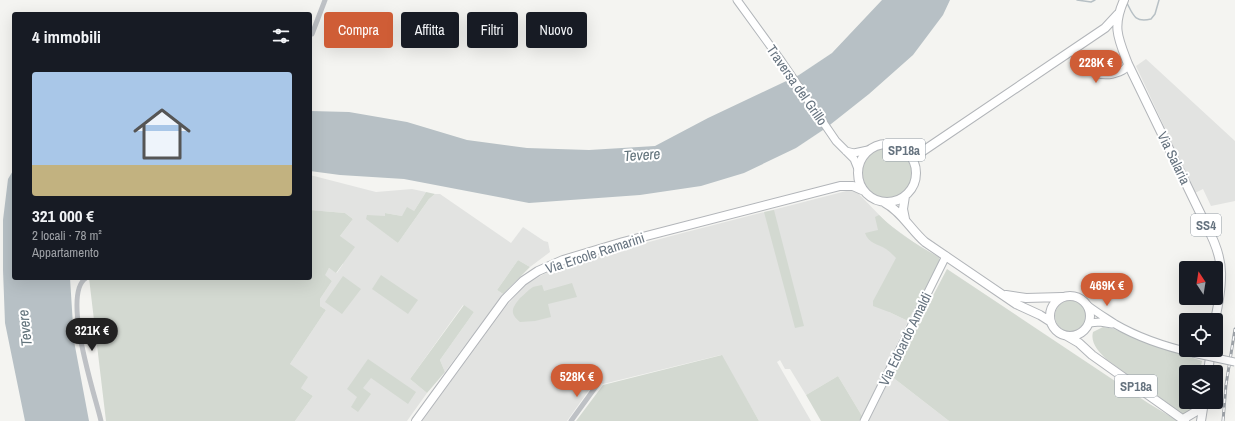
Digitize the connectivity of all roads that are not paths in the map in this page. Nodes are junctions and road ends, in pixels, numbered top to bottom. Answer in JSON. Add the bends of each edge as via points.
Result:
{"nodes":[{"id":1,"x":325,"y":0,"type":"edge"},
{"id":2,"x":737,"y":0,"type":"edge"},
{"id":3,"x":1124,"y":0,"type":"edge"},
{"id":4,"x":1118,"y":12,"type":"junction"},
{"id":5,"x":1101,"y":30,"type":"junction"},
{"id":6,"x":312,"y":34,"type":"dead end"},
{"id":7,"x":1118,"y":41,"type":"junction"},
{"id":8,"x":1073,"y":50,"type":"junction"},
{"id":9,"x":1128,"y":64,"type":"junction"},
{"id":10,"x":868,"y":150,"type":"junction"},
{"id":11,"x":846,"y":151,"type":"junction"},
{"id":12,"x":909,"y":154,"type":"junction"},
{"id":13,"x":858,"y":170,"type":"junction"},
{"id":14,"x":840,"y":186,"type":"junction"},
{"id":15,"x":862,"y":190,"type":"junction"},
{"id":16,"x":905,"y":196,"type":"junction"},
{"id":17,"x":884,"y":203,"type":"junction"},
{"id":18,"x":907,"y":223,"type":"junction"},
{"id":19,"x":946,"y":256,"type":"junction"},
{"id":20,"x":83,"y":280,"type":"edge"},
{"id":21,"x":1002,"y":294,"type":"junction"},
{"id":22,"x":1063,"y":297,"type":"junction"},
{"id":23,"x":1087,"y":305,"type":"junction"},
{"id":24,"x":1217,"y":313,"type":"edge"},
{"id":25,"x":1051,"y":322,"type":"junction"},
{"id":26,"x":1116,"y":325,"type":"junction"},
{"id":27,"x":1087,"y":327,"type":"junction"},
{"id":28,"x":1068,"y":336,"type":"junction"},
{"id":29,"x":1092,"y":355,"type":"junction"},
{"id":30,"x":1235,"y":362,"type":"edge"},
{"id":31,"x":597,"y":385,"type":"dead end"},
{"id":32,"x":1197,"y":409,"type":"edge"},
{"id":33,"x":1202,"y":409,"type":"edge"},
{"id":34,"x":1184,"y":419,"type":"edge"},
{"id":35,"x":101,"y":421,"type":"edge"},
{"id":36,"x":416,"y":421,"type":"edge"},
{"id":37,"x":572,"y":421,"type":"edge"},
{"id":38,"x":864,"y":421,"type":"edge"},
{"id":39,"x":1194,"y":421,"type":"edge"},
{"id":40,"x":1201,"y":421,"type":"edge"}],
"edges":[{"from":1,"to":6,"type":"street"},
{"from":2,"to":11,"type":"main road","name":"Traversa del Grillo","via":[[832,136]]},
{"from":3,"to":4,"type":"main road","name":"Via Salaria","number":"SS4"},
{"from":4,"to":5,"type":"main road"},
{"from":4,"to":7,"type":"main road","name":"Via Salaria","number":"SS4"},
{"from":5,"to":7,"type":"main road","via":[[1110,30]]},
{"from":5,"to":8,"type":"main road"},
{"from":7,"to":9,"type":"main road","name":"Via Salaria","number":"SS4"},
{"from":8,"to":9,"type":"main road","via":[[1082,65],[1099,75],[1119,73]]},
{"from":8,"to":12,"type":"main road","via":[[923,151]]},
{"from":9,"to":24,"type":"main road","name":"Via Salaria","number":"SS4","via":[[1212,238],[1219,258],[1221,277]]},
{"from":10,"to":11,"type":"main road","via":[[854,153]]},
{"from":10,"to":12,"type":"main road","number":"SP18a","via":[[885,144],[902,148]]},
{"from":10,"to":13,"type":"main road","number":"SP18a","via":[[862,157]]},
{"from":11,"to":13,"type":"main road","name":"Traversa del Grillo","via":[[854,159]]},
{"from":12,"to":16,"type":"main road","number":"SP18a","via":[[914,161],[916,177],[914,185]]},
{"from":13,"to":14,"type":"main road","name":"Via Ercole Ramarini","via":[[850,181]]},
{"from":13,"to":15,"type":"main road","name":"Traversa del Grillo","via":[[858,181]]},
{"from":14,"to":15,"type":"main road","name":"Via Ercole Ramarini","via":[[853,186]]},
{"from":14,"to":36,"type":"main road","name":"Via Ercole Ramarini","via":[[623,242],[567,258],[538,271],[523,281],[503,303]]},
{"from":15,"to":17,"type":"main road","via":[[869,197]]},
{"from":16,"to":17,"type":"main road","via":[[897,201]]},
{"from":16,"to":18,"type":"main road","via":[[903,209]]},
{"from":17,"to":18,"type":"main road","via":[[892,207]]},
{"from":18,"to":19,"type":"main road","via":[[924,242]]},
{"from":19,"to":21,"type":"main road"},
{"from":19,"to":38,"type":"main road","name":"Via Edoardo Amaldi"},
{"from":20,"to":35,"type":"street","via":[[78,288],[76,305],[78,331]]},
{"from":21,"to":22,"type":"main road","via":[[1026,298]]},
{"from":21,"to":25,"type":"main road","via":[[1020,307]]},
{"from":22,"to":23,"type":"main road","via":[[1076,297]]},
{"from":22,"to":25,"type":"main road","via":[[1053,304],[1050,310]]},
{"from":23,"to":26,"type":"main road"},
{"from":23,"to":27,"type":"main road","via":[[1090,311]]},
{"from":25,"to":28,"type":"main road","via":[[1057,332]]},
{"from":26,"to":27,"type":"main road","via":[[1104,322]]},
{"from":26,"to":30,"type":"main road","bridge":true,"via":[[1158,343]]},
{"from":27,"to":28,"type":"main road","via":[[1079,334]]},
{"from":27,"to":29,"type":"main road","via":[[1085,341]]},
{"from":28,"to":29,"type":"main road","number":"SP18a","via":[[1079,342]]},
{"from":29,"to":34,"type":"main road","number":"SP18a"},
{"from":31,"to":37,"type":"street"},
{"from":32,"to":34,"type":"main road"},
{"from":33,"to":40,"type":"main road"},
{"from":34,"to":39,"type":"main road"}]}
